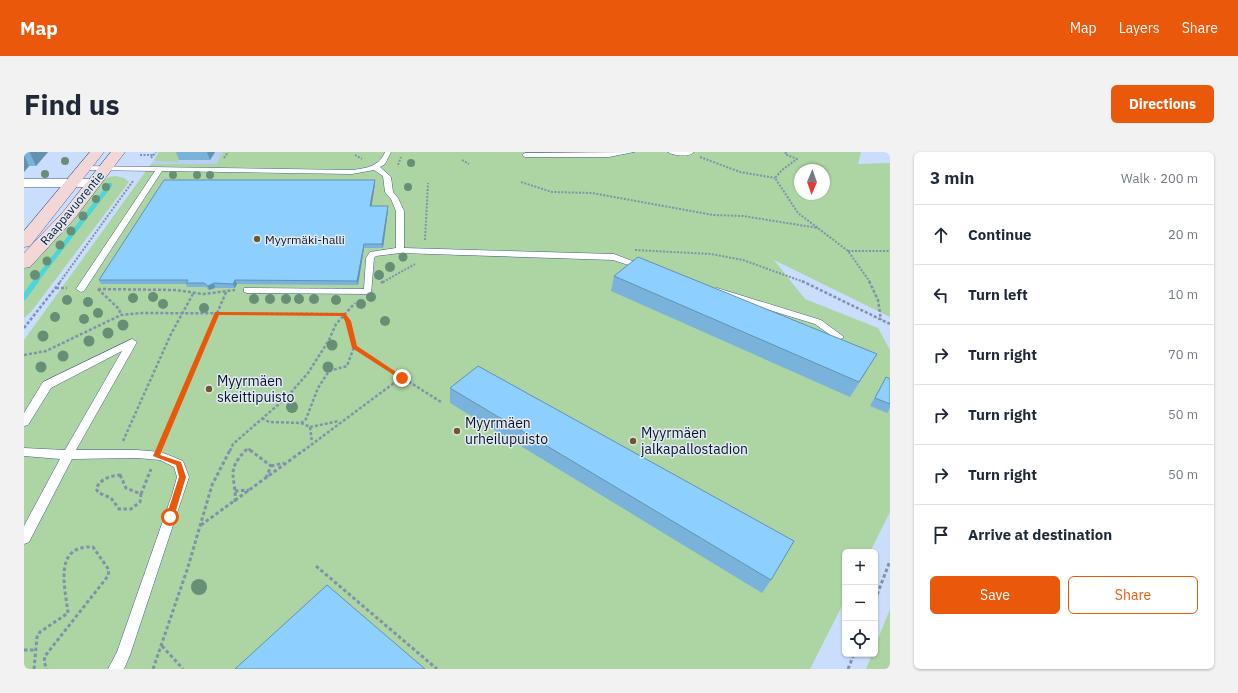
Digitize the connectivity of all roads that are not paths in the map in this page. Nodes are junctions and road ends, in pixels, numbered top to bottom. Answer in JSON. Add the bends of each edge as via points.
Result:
{"nodes":[{"id":1,"x":98,"y":152,"type":"edge"},
{"id":2,"x":118,"y":152,"type":"edge"},
{"id":3,"x":388,"y":152,"type":"edge"},
{"id":4,"x":631,"y":152,"type":"edge"},
{"id":5,"x":671,"y":152,"type":"edge"},
{"id":6,"x":690,"y":153,"type":"road end"},
{"id":7,"x":526,"y":155,"type":"dead end"},
{"id":8,"x":241,"y":162,"type":"dead end"},
{"id":9,"x":84,"y":168,"type":"junction"},
{"id":10,"x":106,"y":168,"type":"junction"},
{"id":11,"x":376,"y":168,"type":"junction"},
{"id":12,"x":160,"y":169,"type":"junction"},
{"id":13,"x":237,"y":171,"type":"junction"},
{"id":14,"x":24,"y":183,"type":"edge"},
{"id":15,"x":72,"y":183,"type":"junction"},
{"id":16,"x":94,"y":183,"type":"junction"},
{"id":17,"x":24,"y":242,"type":"edge"},
{"id":18,"x":400,"y":250,"type":"junction"},
{"id":19,"x":24,"y":263,"type":"edge"},
{"id":20,"x":653,"y":270,"type":"edge"},
{"id":21,"x":705,"y":287,"type":"edge"},
{"id":22,"x":81,"y":289,"type":"dead end"},
{"id":23,"x":247,"y":290,"type":"road end"},
{"id":24,"x":839,"y":337,"type":"edge"},
{"id":25,"x":24,"y":422,"type":"edge"},
{"id":26,"x":24,"y":452,"type":"edge"},
{"id":27,"x":68,"y":455,"type":"junction"},
{"id":28,"x":24,"y":538,"type":"edge"},
{"id":29,"x":116,"y":669,"type":"edge"}],
"edges":[{"from":1,"to":9,"type":"main road","name":"Raappavuorentie"},
{"from":2,"to":10,"type":"main road","name":"Raappavuorentie"},
{"from":3,"to":11,"type":"lane","via":[[386,160]]},
{"from":4,"to":7,"type":"lane","via":[[609,155]]},
{"from":5,"to":6,"type":"lane"},
{"from":8,"to":13,"type":"lane"},
{"from":9,"to":10,"type":"lane"},
{"from":9,"to":15,"type":"main road","name":"Raappavuorentie"},
{"from":10,"to":12,"type":"lane"},
{"from":10,"to":16,"type":"main road","name":"Raappavuorentie"},
{"from":11,"to":13,"type":"lane","via":[[352,172]]},
{"from":11,"to":18,"type":"lane","via":[[386,173],[390,192],[397,199],[401,209]]},
{"from":12,"to":13,"type":"lane"},
{"from":12,"to":22,"type":"lane"},
{"from":14,"to":15,"type":"street"},
{"from":15,"to":16,"type":"street"},
{"from":15,"to":17,"type":"main road","name":"Raappavuorentie"},
{"from":16,"to":19,"type":"main road","name":"Raappavuorentie","via":[[69,215]]},
{"from":18,"to":20,"type":"lane","via":[[614,257]]},
{"from":18,"to":23,"type":"lane","via":[[378,252],[370,258],[368,292]]},
{"from":21,"to":24,"type":"lane","via":[[818,322]]},
{"from":25,"to":27,"type":"lane","via":[[47,385],[132,342]]},
{"from":26,"to":27,"type":"lane"},
{"from":27,"to":28,"type":"lane"},
{"from":27,"to":29,"type":"lane","via":[[156,456],[179,464],[182,477],[123,655]]}]}
